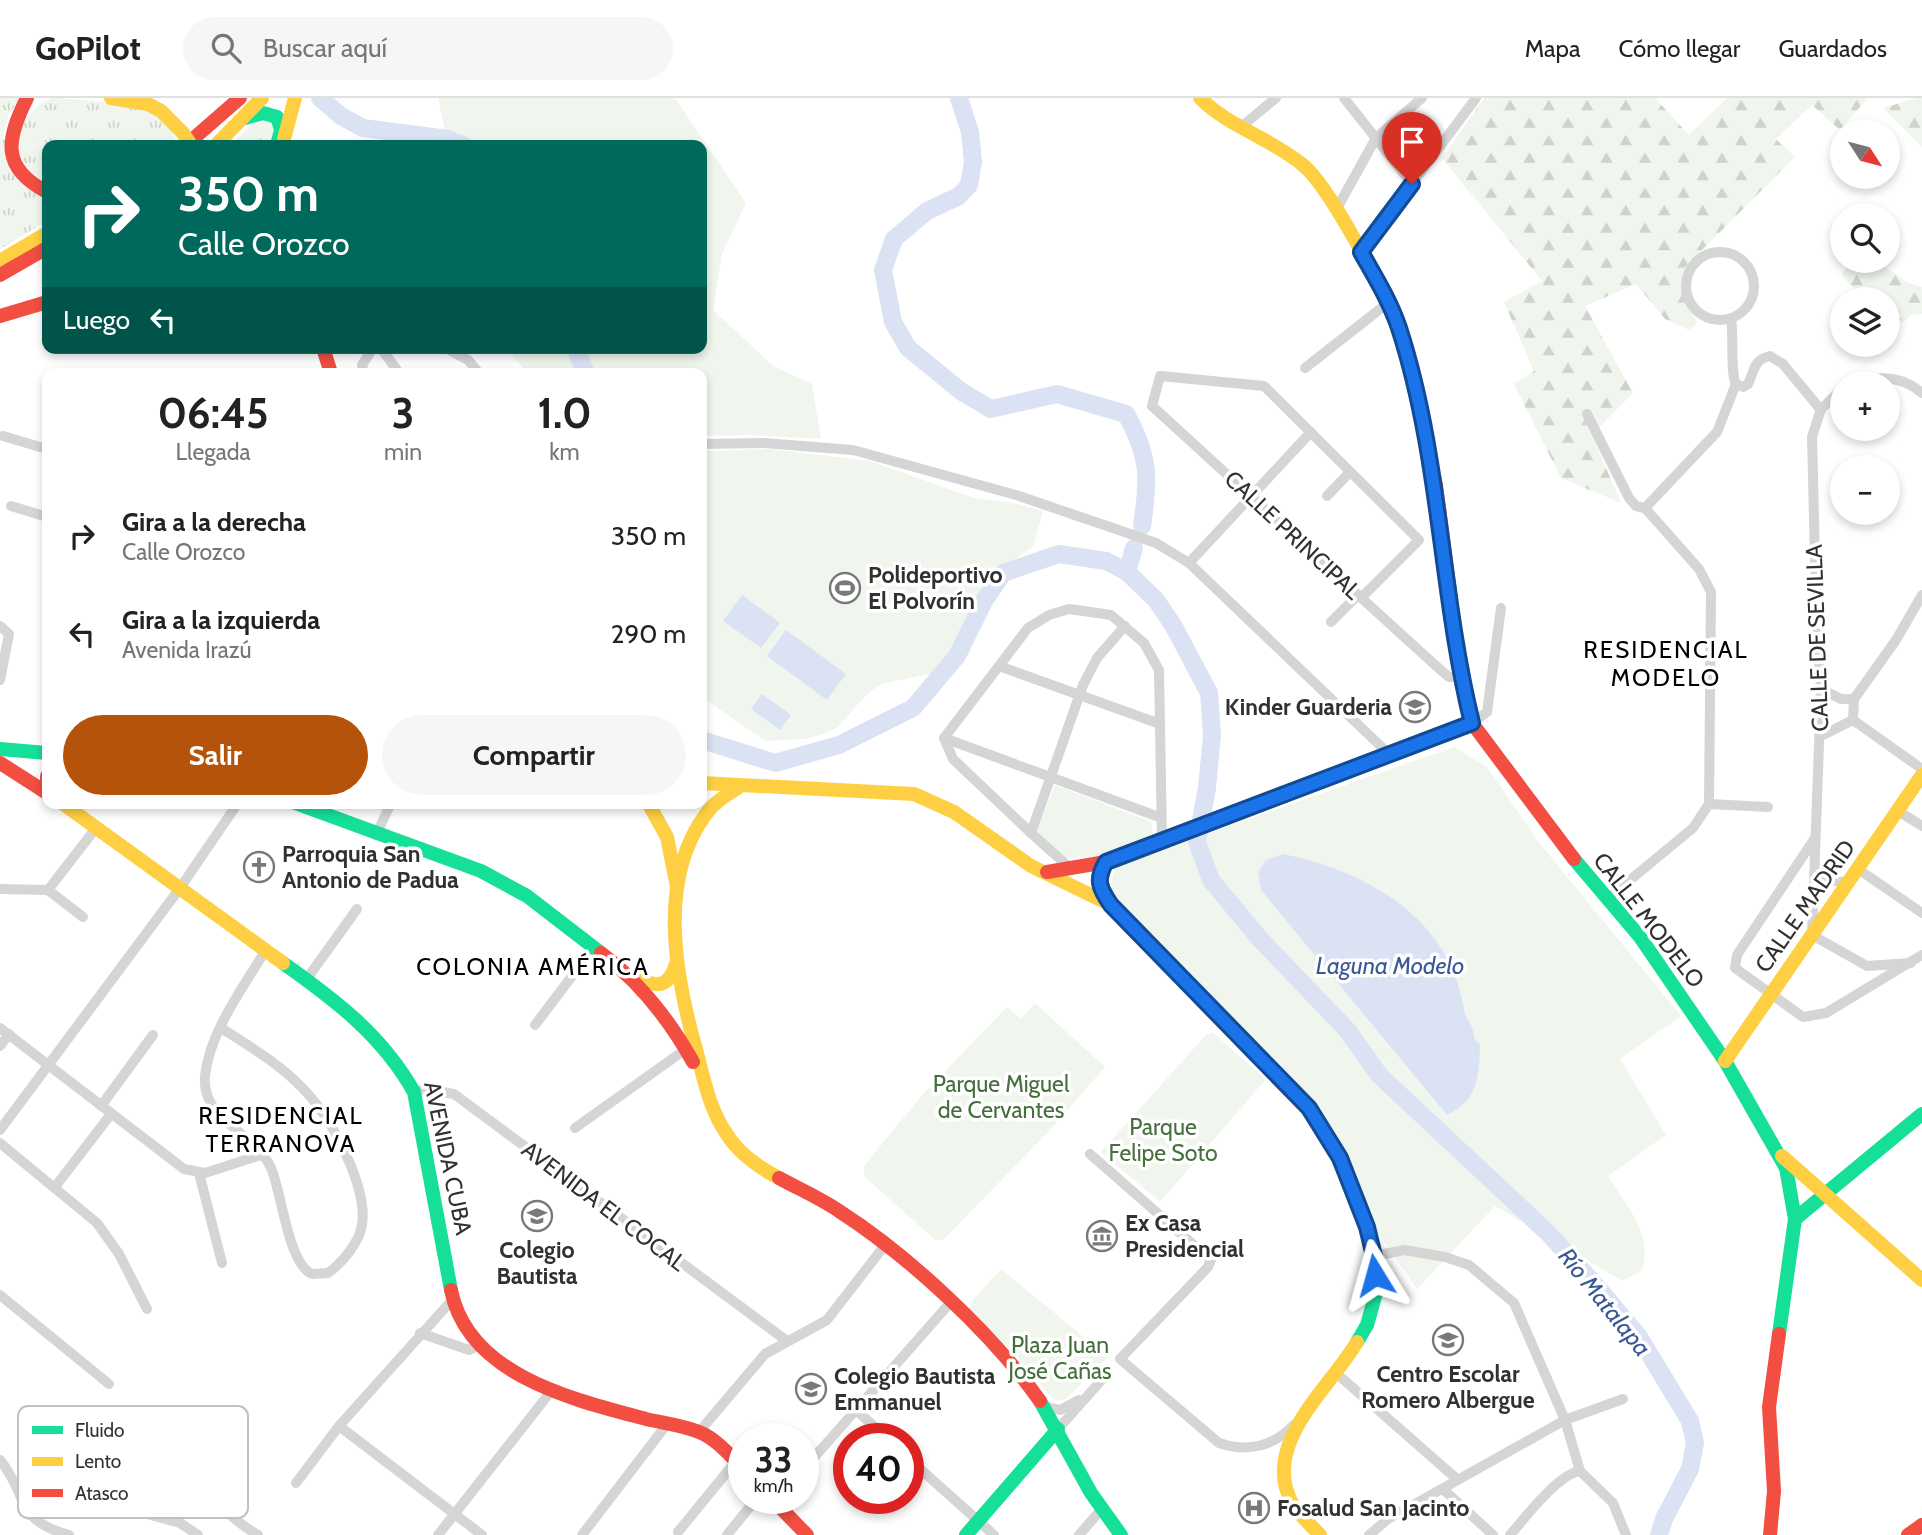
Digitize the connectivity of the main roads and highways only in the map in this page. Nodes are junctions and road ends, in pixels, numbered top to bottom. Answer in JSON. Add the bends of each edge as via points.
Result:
{"nodes":[{"id":1,"x":35,"y":98,"type":"edge"},
{"id":2,"x":111,"y":98,"type":"edge"},
{"id":3,"x":240,"y":98,"type":"edge"},
{"id":4,"x":262,"y":98,"type":"edge"},
{"id":5,"x":295,"y":98,"type":"edge"},
{"id":6,"x":1200,"y":98,"type":"edge"},
{"id":7,"x":154,"y":99,"type":"edge"},
{"id":8,"x":23,"y":104,"type":"edge"},
{"id":9,"x":245,"y":118,"type":"junction"},
{"id":10,"x":186,"y":139,"type":"edge"},
{"id":11,"x":221,"y":140,"type":"edge"},
{"id":12,"x":278,"y":140,"type":"edge"},
{"id":13,"x":283,"y":140,"type":"edge"},
{"id":14,"x":42,"y":189,"type":"edge"},
{"id":15,"x":42,"y":236,"type":"edge"},
{"id":16,"x":42,"y":250,"type":"edge"},
{"id":17,"x":0,"y":261,"type":"edge"},
{"id":18,"x":0,"y":275,"type":"edge"},
{"id":19,"x":42,"y":303,"type":"edge"},
{"id":20,"x":0,"y":316,"type":"edge"},
{"id":21,"x":1472,"y":723,"type":"junction"},
{"id":22,"x":0,"y":749,"type":"edge"},
{"id":23,"x":42,"y":753,"type":"edge"},
{"id":24,"x":0,"y":763,"type":"edge"},
{"id":25,"x":1922,"y":775,"type":"edge"},
{"id":26,"x":709,"y":784,"type":"edge"},
{"id":27,"x":739,"y":787,"type":"junction"},
{"id":28,"x":42,"y":790,"type":"edge"},
{"id":29,"x":708,"y":803,"type":"edge"},
{"id":30,"x":70,"y":809,"type":"edge"},
{"id":31,"x":310,"y":809,"type":"edge"},
{"id":32,"x":651,"y":809,"type":"edge"},
{"id":33,"x":706,"y":809,"type":"edge"},
{"id":34,"x":1106,"y":862,"type":"junction"},
{"id":35,"x":1047,"y":872,"type":"junction"},
{"id":36,"x":678,"y":895,"type":"junction"},
{"id":37,"x":1111,"y":905,"type":"junction"},
{"id":38,"x":677,"y":959,"type":"junction"},
{"id":39,"x":616,"y":964,"type":"junction"},
{"id":40,"x":1725,"y":1061,"type":"junction"},
{"id":41,"x":707,"y":1088,"type":"junction"},
{"id":42,"x":1922,"y":1114,"type":"edge"},
{"id":43,"x":1779,"y":1153,"type":"junction"},
{"id":44,"x":1827,"y":1194,"type":"junction"},
{"id":45,"x":1795,"y":1219,"type":"junction"},
{"id":46,"x":1922,"y":1280,"type":"edge"},
{"id":47,"x":1058,"y":1429,"type":"junction"},
{"id":48,"x":728,"y":1453,"type":"edge"},
{"id":49,"x":788,"y":1514,"type":"edge"},
{"id":50,"x":1922,"y":1525,"type":"edge"},
{"id":51,"x":807,"y":1535,"type":"edge"},
{"id":52,"x":966,"y":1535,"type":"edge"},
{"id":53,"x":1121,"y":1535,"type":"edge"},
{"id":54,"x":1320,"y":1535,"type":"edge"},
{"id":55,"x":1770,"y":1535,"type":"edge"},
{"id":56,"x":1908,"y":1535,"type":"edge"}],
"edges":[{"from":1,"to":8,"type":"main road"},
{"from":2,"to":7,"type":"main road"},
{"from":3,"to":10,"type":"main road"},
{"from":4,"to":9,"type":"main road"},
{"from":5,"to":13,"type":"main road"},
{"from":6,"to":21,"type":"main road","via":[[1218,116],[1291,154],[1317,180],[1389,302],[1407,357],[1433,473],[1461,677]]},
{"from":7,"to":10,"type":"main road"},
{"from":8,"to":14,"type":"main road","via":[[10,133],[10,153],[23,177]]},
{"from":9,"to":11,"type":"main road"},
{"from":9,"to":12,"type":"main road","via":[[262,113],[277,117]]},
{"from":15,"to":17,"type":"main road"},
{"from":16,"to":18,"type":"main road"},
{"from":19,"to":20,"type":"main road"},
{"from":21,"to":34,"type":"main road"},
{"from":21,"to":40,"type":"main road","name":"CALLE MODELO","via":[[1515,785],[1640,937]]},
{"from":22,"to":23,"type":"main road"},
{"from":24,"to":28,"type":"main road"},
{"from":25,"to":40,"type":"main road","name":"CALLE MADRID"},
{"from":26,"to":27,"type":"main road"},
{"from":26,"to":29,"type":"main road"},
{"from":27,"to":29,"type":"main road"},
{"from":27,"to":35,"type":"main road","via":[[914,794],[940,803],[1018,858]]},
{"from":30,"to":48,"type":"main road","name":"AVENIDA CUBA","via":[[306,980],[379,1038],[403,1069],[414,1092],[430,1164],[453,1299],[488,1354],[514,1373],[552,1390],[699,1432]]},
{"from":31,"to":39,"type":"main road","via":[[498,879]]},
{"from":32,"to":36,"type":"main road","via":[[667,836]]},
{"from":33,"to":36,"type":"main road","via":[[690,842]]},
{"from":34,"to":35,"type":"main road"},
{"from":34,"to":37,"type":"main road","via":[[1098,880]]},
{"from":35,"to":37,"type":"main road"},
{"from":36,"to":38,"type":"main road"},
{"from":37,"to":54,"type":"main road","via":[[1309,1108],[1340,1158],[1374,1256],[1376,1294],[1361,1341],[1300,1418],[1287,1451],[1283,1480],[1287,1500],[1298,1517]]},
{"from":38,"to":39,"type":"main road","via":[[671,979],[659,986]]},
{"from":38,"to":41,"type":"main road","via":[[683,1004]]},
{"from":39,"to":41,"type":"main road","via":[[659,1008]]},
{"from":40,"to":43,"type":"main road","name":"CALLE MODELO"},
{"from":41,"to":47,"type":"main road","via":[[729,1139],[757,1166],[841,1211],[885,1245],[1012,1366]]},
{"from":42,"to":44,"type":"main road"},
{"from":43,"to":44,"type":"main road","name":"CALLE MODELO"},
{"from":43,"to":45,"type":"main road","name":"CALLE MODELO"},
{"from":44,"to":45,"type":"main road"},
{"from":44,"to":46,"type":"main road","name":"CALLE MODELO"},
{"from":45,"to":55,"type":"main road","name":"CALLE MODELO","via":[[1769,1407],[1774,1491]]},
{"from":47,"to":52,"type":"main road"},
{"from":47,"to":53,"type":"main road","via":[[1100,1511]]},
{"from":49,"to":51,"type":"main road"},
{"from":50,"to":56,"type":"main road"}]}
